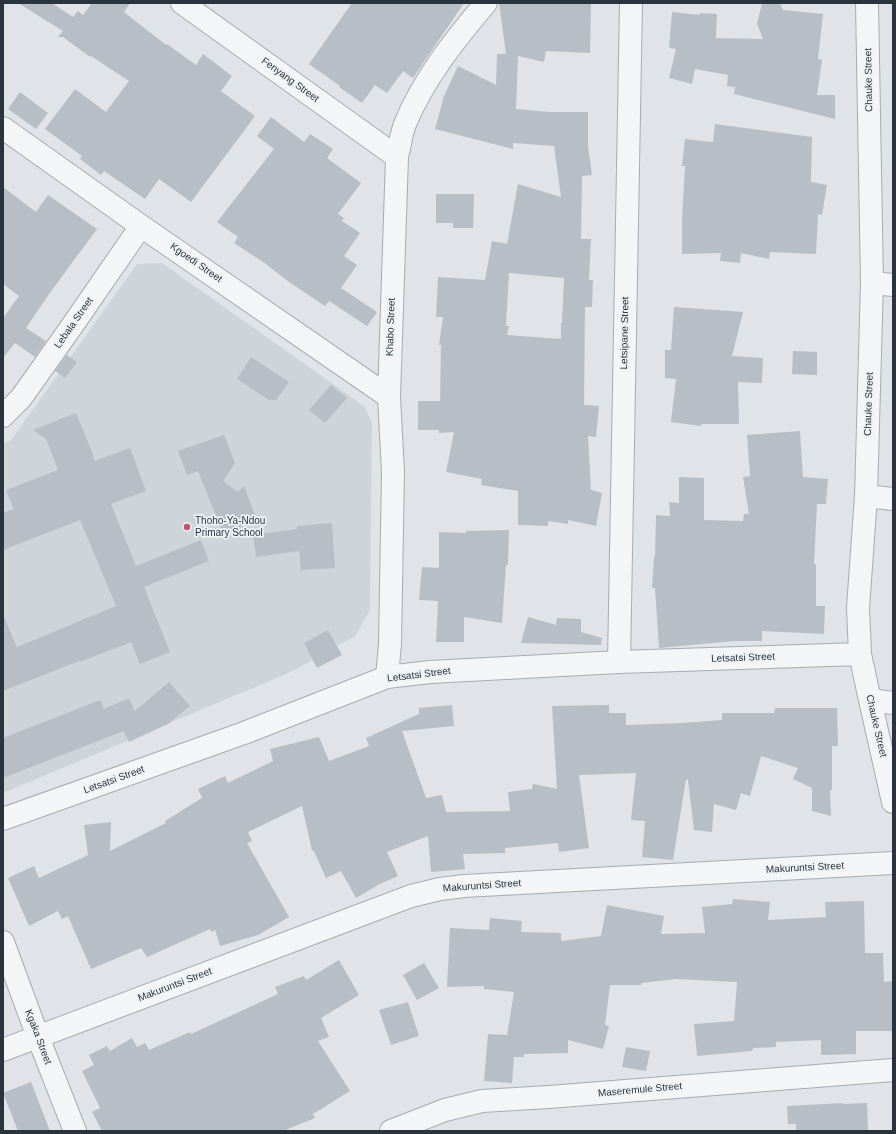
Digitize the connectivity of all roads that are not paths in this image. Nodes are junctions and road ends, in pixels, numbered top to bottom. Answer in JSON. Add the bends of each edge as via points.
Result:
{"nodes":[{"id":1,"x":182,"y":3,"type":"edge"},
{"id":2,"x":486,"y":3,"type":"edge"},
{"id":3,"x":631,"y":3,"type":"edge"},
{"id":4,"x":867,"y":3,"type":"edge"},
{"id":5,"x":3,"y":128,"type":"edge"},
{"id":6,"x":397,"y":157,"type":"junction"},
{"id":7,"x":141,"y":226,"type":"junction"},
{"id":8,"x":883,"y":284,"type":"edge"},
{"id":9,"x":389,"y":397,"type":"junction"},
{"id":10,"x":3,"y":416,"type":"edge"},
{"id":11,"x":866,"y":496,"type":"junction"},
{"id":12,"x":893,"y":499,"type":"edge"},
{"id":13,"x":860,"y":654,"type":"junction"},
{"id":14,"x":619,"y":662,"type":"junction"},
{"id":15,"x":388,"y":677,"type":"junction"},
{"id":16,"x":870,"y":700,"type":"junction"},
{"id":17,"x":893,"y":703,"type":"edge"},
{"id":18,"x":893,"y":802,"type":"edge"},
{"id":19,"x":3,"y":819,"type":"edge"},
{"id":20,"x":893,"y":863,"type":"edge"},
{"id":21,"x":3,"y":942,"type":"edge"},
{"id":22,"x":38,"y":1037,"type":"junction"},
{"id":23,"x":3,"y":1050,"type":"edge"},
{"id":24,"x":893,"y":1070,"type":"edge"},
{"id":25,"x":75,"y":1131,"type":"edge"},
{"id":26,"x":391,"y":1131,"type":"edge"}],
"edges":[{"from":1,"to":6,"type":"street","name":"Fenyang Street"},
{"from":2,"to":6,"type":"street","name":"Khabo Street","via":[[460,33],[419,94],[405,125]]},
{"from":3,"to":14,"type":"street","name":"Letsipane Street"},
{"from":4,"to":8,"type":"street","name":"Chauke Street"},
{"from":5,"to":7,"type":"street","name":"Kgoedi Street"},
{"from":6,"to":9,"type":"street","name":"Khabo Street"},
{"from":7,"to":9,"type":"street","name":"Kgoedi Street"},
{"from":7,"to":10,"type":"street","name":"Lebala Street","via":[[38,374]]},
{"from":8,"to":11,"type":"street","name":"Chauke Street"},
{"from":9,"to":15,"type":"street","name":"Khabo Street","via":[[393,472]]},
{"from":11,"to":12,"type":"street"},
{"from":11,"to":13,"type":"street","name":"Chauke Street","via":[[858,608]]},
{"from":13,"to":14,"type":"street","name":"Letsatsi Street"},
{"from":13,"to":16,"type":"street","name":"Chauke Street"},
{"from":14,"to":15,"type":"street","name":"Letsatsi Street","via":[[430,672]]},
{"from":15,"to":19,"type":"street","name":"Letsatsi Street","via":[[244,733]]},
{"from":16,"to":17,"type":"street"},
{"from":16,"to":18,"type":"street","name":"Chauke Street"},
{"from":20,"to":22,"type":"street","name":"Makuruntsi Street","via":[[440,889],[411,896]]},
{"from":21,"to":22,"type":"street","name":"Kgaka Street"},
{"from":22,"to":23,"type":"street","name":"Makuruntsi Street"},
{"from":22,"to":25,"type":"street","name":"Kgaka Street"},
{"from":24,"to":26,"type":"street","name":"Maseremule Street","via":[[482,1101],[445,1110]]}]}
